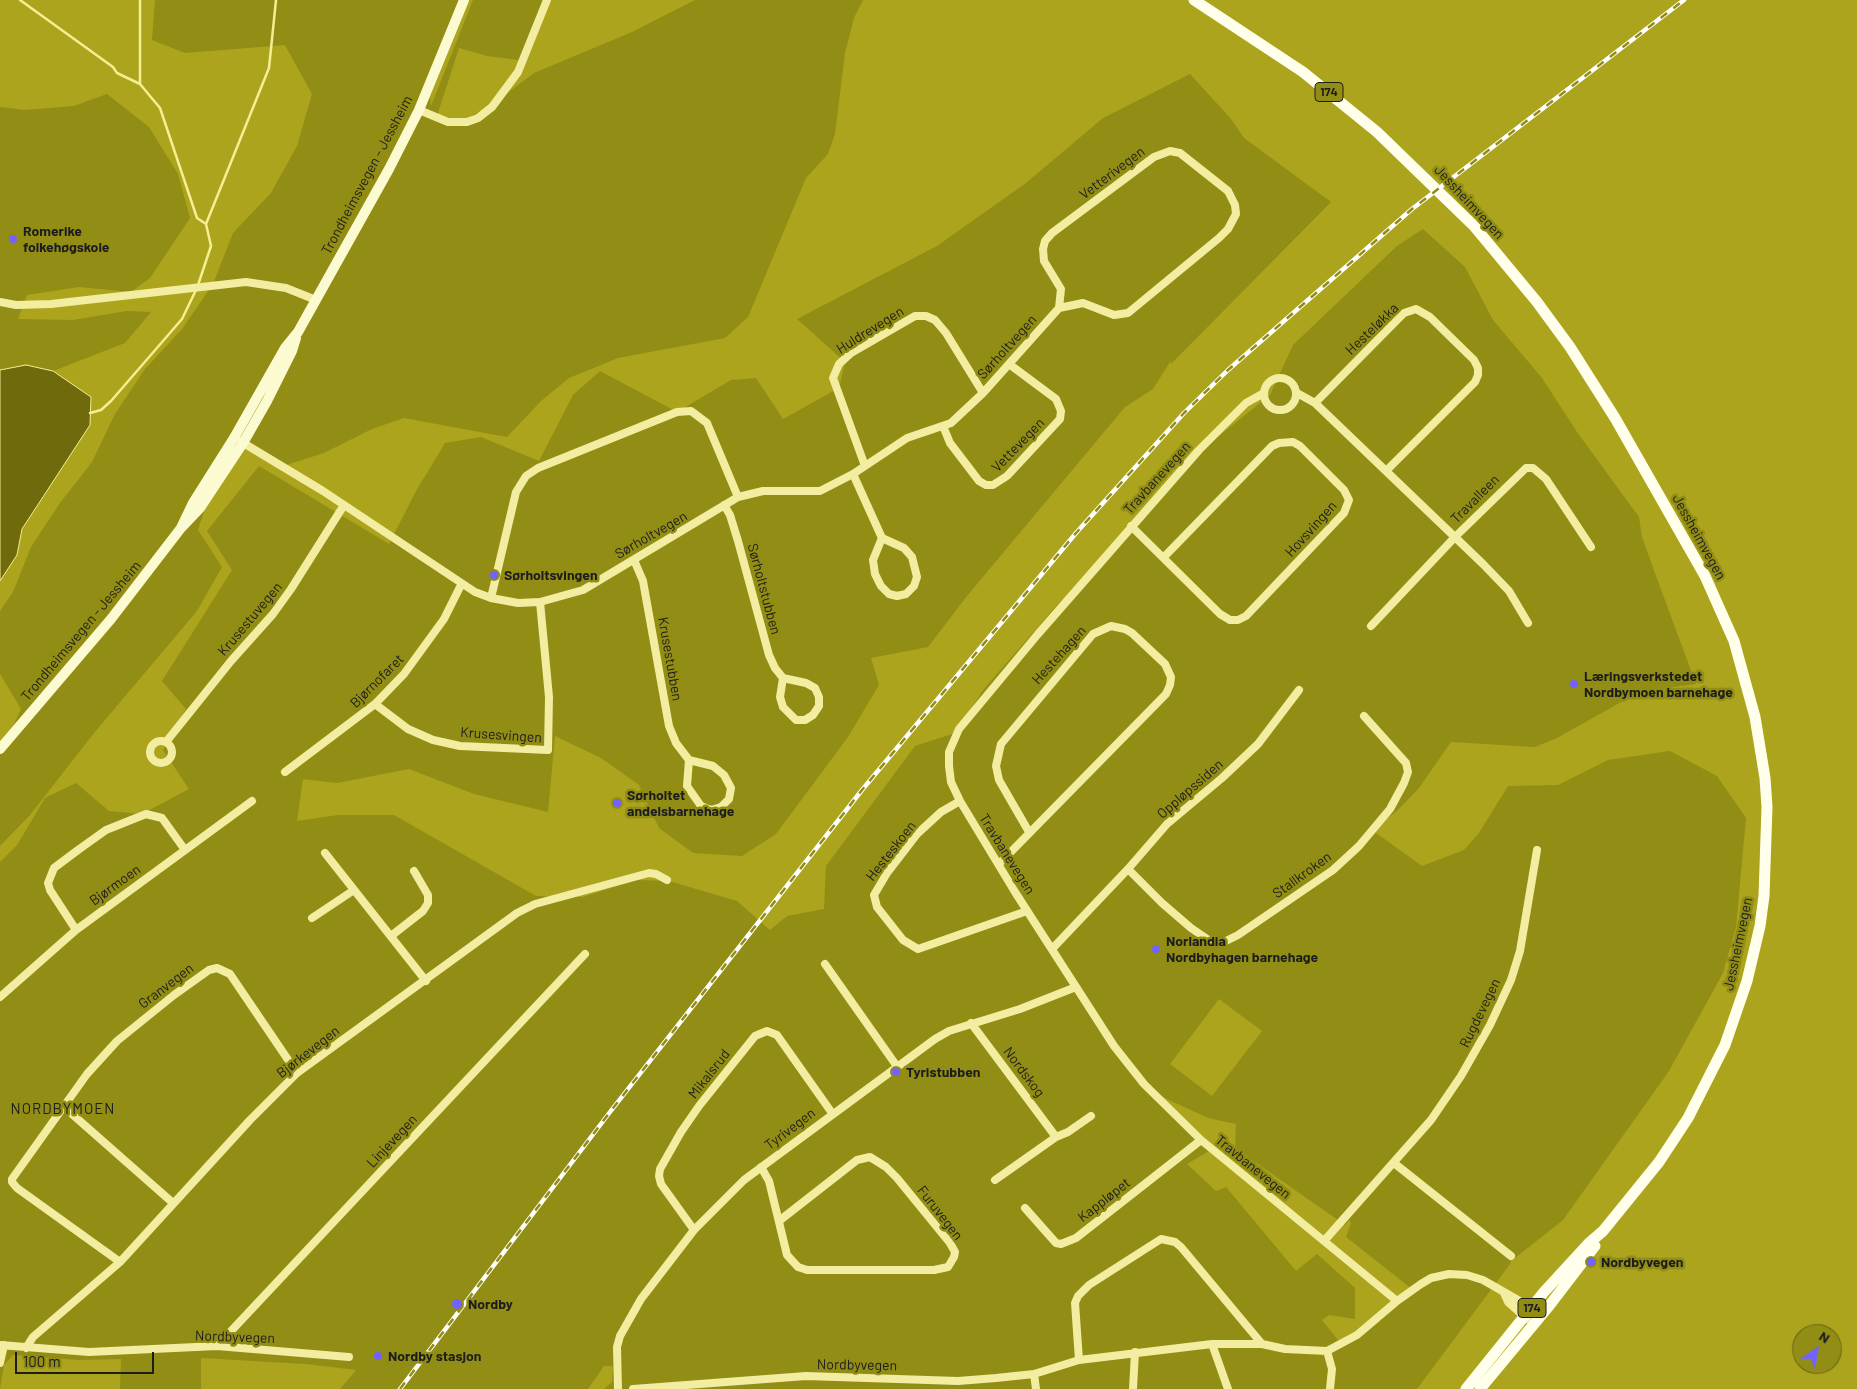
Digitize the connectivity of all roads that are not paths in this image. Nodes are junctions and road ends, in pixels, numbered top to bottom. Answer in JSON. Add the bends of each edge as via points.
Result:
{"nodes":[{"id":1,"x":464,"y":0,"type":"edge"},
{"id":2,"x":547,"y":0,"type":"edge"},
{"id":3,"x":1194,"y":0,"type":"edge"},
{"id":4,"x":419,"y":110,"type":"junction"},
{"id":5,"x":316,"y":300,"type":"junction"},
{"id":6,"x":0,"y":302,"type":"edge"},
{"id":7,"x":1059,"y":308,"type":"junction"},
{"id":8,"x":1009,"y":364,"type":"junction"},
{"id":9,"x":983,"y":393,"type":"junction"},
{"id":10,"x":1264,"y":393,"type":"junction"},
{"id":11,"x":1297,"y":393,"type":"junction"},
{"id":12,"x":1315,"y":403,"type":"junction"},
{"id":13,"x":943,"y":426,"type":"junction"},
{"id":14,"x":238,"y":440,"type":"junction"},
{"id":15,"x":865,"y":466,"type":"junction"},
{"id":16,"x":1386,"y":470,"type":"junction"},
{"id":17,"x":853,"y":474,"type":"junction"},
{"id":18,"x":738,"y":497,"type":"junction"},
{"id":19,"x":344,"y":505,"type":"junction"},
{"id":20,"x":724,"y":505,"type":"junction"},
{"id":21,"x":1131,"y":526,"type":"junction"},
{"id":22,"x":1455,"y":537,"type":"junction"},
{"id":23,"x":882,"y":538,"type":"junction"},
{"id":24,"x":1591,"y":547,"type":"dead end"},
{"id":25,"x":1164,"y":558,"type":"junction"},
{"id":26,"x":634,"y":560,"type":"junction"},
{"id":27,"x":461,"y":585,"type":"junction"},
{"id":28,"x":491,"y":598,"type":"junction"},
{"id":29,"x":540,"y":602,"type":"junction"},
{"id":30,"x":1528,"y":623,"type":"dead end"},
{"id":31,"x":1370,"y":626,"type":"dead end"},
{"id":32,"x":783,"y":678,"type":"junction"},
{"id":33,"x":1299,"y":690,"type":"dead end"},
{"id":34,"x":375,"y":704,"type":"junction"},
{"id":35,"x":1364,"y":716,"type":"dead end"},
{"id":36,"x":166,"y":742,"type":"dead end"},
{"id":37,"x":0,"y":749,"type":"edge"},
{"id":38,"x":689,"y":760,"type":"junction"},
{"id":39,"x":285,"y":772,"type":"dead end"},
{"id":40,"x":252,"y":801,"type":"dead end"},
{"id":41,"x":960,"y":801,"type":"junction"},
{"id":42,"x":1029,"y":832,"type":"junction"},
{"id":43,"x":185,"y":850,"type":"junction"},
{"id":44,"x":1537,"y":850,"type":"dead end"},
{"id":45,"x":325,"y":853,"type":"dead end"},
{"id":46,"x":999,"y":864,"type":"junction"},
{"id":47,"x":1128,"y":869,"type":"junction"},
{"id":48,"x":414,"y":871,"type":"dead end"},
{"id":49,"x":667,"y":880,"type":"dead end"},
{"id":50,"x":354,"y":890,"type":"junction"},
{"id":51,"x":1027,"y":911,"type":"junction"},
{"id":52,"x":312,"y":918,"type":"dead end"},
{"id":53,"x":76,"y":930,"type":"junction"},
{"id":54,"x":391,"y":936,"type":"junction"},
{"id":55,"x":1052,"y":949,"type":"junction"},
{"id":56,"x":585,"y":954,"type":"dead end"},
{"id":57,"x":825,"y":964,"type":"dead end"},
{"id":58,"x":426,"y":981,"type":"junction"},
{"id":59,"x":1076,"y":987,"type":"junction"},
{"id":60,"x":0,"y":997,"type":"edge"},
{"id":61,"x":971,"y":1023,"type":"junction"},
{"id":62,"x":896,"y":1065,"type":"junction"},
{"id":63,"x":297,"y":1073,"type":"junction"},
{"id":64,"x":64,"y":1107,"type":"junction"},
{"id":65,"x":832,"y":1113,"type":"junction"},
{"id":66,"x":1091,"y":1116,"type":"dead end"},
{"id":67,"x":1056,"y":1137,"type":"junction"},
{"id":68,"x":1201,"y":1140,"type":"junction"},
{"id":69,"x":1394,"y":1164,"type":"junction"},
{"id":70,"x":761,"y":1167,"type":"junction"},
{"id":71,"x":995,"y":1180,"type":"dead end"},
{"id":72,"x":173,"y":1204,"type":"junction"},
{"id":73,"x":1025,"y":1208,"type":"dead end"},
{"id":74,"x":779,"y":1221,"type":"junction"},
{"id":75,"x":694,"y":1230,"type":"junction"},
{"id":76,"x":1603,"y":1231,"type":"junction"},
{"id":77,"x":1324,"y":1242,"type":"junction"},
{"id":78,"x":1510,"y":1256,"type":"dead end"},
{"id":79,"x":120,"y":1262,"type":"junction"},
{"id":80,"x":1397,"y":1301,"type":"junction"},
{"id":81,"x":1527,"y":1314,"type":"junction"},
{"id":82,"x":1536,"y":1322,"type":"junction"},
{"id":83,"x":1212,"y":1344,"type":"junction"},
{"id":84,"x":1262,"y":1344,"type":"junction"},
{"id":85,"x":2,"y":1345,"type":"edge"},
{"id":86,"x":217,"y":1346,"type":"junction"},
{"id":87,"x":26,"y":1348,"type":"junction"},
{"id":88,"x":1327,"y":1351,"type":"junction"},
{"id":89,"x":1135,"y":1352,"type":"junction"},
{"id":90,"x":349,"y":1357,"type":"dead end"},
{"id":91,"x":1079,"y":1360,"type":"junction"},
{"id":92,"x":0,"y":1363,"type":"edge"},
{"id":93,"x":1034,"y":1374,"type":"junction"},
{"id":94,"x":618,"y":1389,"type":"edge"},
{"id":95,"x":633,"y":1389,"type":"edge"},
{"id":96,"x":1036,"y":1389,"type":"edge"},
{"id":97,"x":1133,"y":1389,"type":"edge"},
{"id":98,"x":1228,"y":1389,"type":"edge"},
{"id":99,"x":1330,"y":1389,"type":"edge"},
{"id":100,"x":1466,"y":1389,"type":"edge"},
{"id":101,"x":1480,"y":1389,"type":"edge"}],
"edges":[{"from":1,"to":4,"type":"main road","name":"Trondheimsvegen - Jessheim"},
{"from":2,"to":4,"type":"street","via":[[518,72],[492,107],[467,122],[448,122]]},
{"from":3,"to":76,"type":"main road","name":"Jessheimvegen","number":"174","via":[[1303,72],[1350,110],[1430,182],[1504,261],[1570,347],[1615,418],[1705,576],[1734,641],[1754,709],[1765,778],[1767,845],[1760,926],[1739,1006],[1708,1080],[1688,1118],[1658,1162]]},
{"from":4,"to":5,"type":"main road","name":"Trondheimsvegen - Jessheim"},
{"from":5,"to":6,"type":"street","via":[[286,288],[246,282],[52,304]]},
{"from":5,"to":14,"type":"main road","name":"Trondheimsvegen - Jessheim","via":[[286,348]]},
{"from":7,"to":7,"type":"street","name":"Vetterivegen","via":[[1082,303],[1114,315],[1133,310],[1228,229],[1236,214],[1228,191],[1180,154],[1170,152],[1154,157],[1052,233],[1045,242],[1044,261],[1061,289]]},
{"from":7,"to":8,"type":"street","name":"Sørholtvegen"},
{"from":8,"to":9,"type":"street","name":"Sørholtvegen"},
{"from":8,"to":13,"type":"street","name":"Vettevegen","via":[[1056,399],[1061,411],[1060,419],[1008,476],[993,485],[979,481],[950,443]]},
{"from":9,"to":13,"type":"street","name":"Sørholtvegen","via":[[960,416]]},
{"from":9,"to":15,"type":"street","name":"Huldrevegen","via":[[946,332],[926,316],[915,316],[851,353],[839,364],[833,378]]},
{"from":10,"to":11,"type":"street","via":[[1269,382],[1280,377],[1292,382]]},
{"from":10,"to":11,"type":"street","via":[[1270,407],[1277,410],[1284,410],[1296,400]]},
{"from":10,"to":21,"type":"street","name":"Travbanevegen","via":[[1246,403]]},
{"from":11,"to":12,"type":"street"},
{"from":12,"to":16,"type":"street"},
{"from":12,"to":16,"type":"street","name":"Hesteløkka","via":[[1404,313],[1416,310],[1430,317],[1474,360],[1478,376]]},
{"from":13,"to":15,"type":"street","name":"Sørholtvegen","via":[[907,438]]},
{"from":14,"to":19,"type":"street","name":"Sørholtvegen"},
{"from":14,"to":37,"type":"main road","name":"Trondheimsvegen - Jessheim","via":[[193,503],[181,528],[111,620]]},
{"from":15,"to":17,"type":"street","name":"Sørholtvegen"},
{"from":16,"to":22,"type":"street"},
{"from":17,"to":18,"type":"street","name":"Sørholtvegen","via":[[820,491],[763,490]]},
{"from":17,"to":23,"type":"street"},
{"from":18,"to":20,"type":"street","name":"Sørholtvegen"},
{"from":18,"to":28,"type":"street","via":[[707,423],[691,411],[677,412],[543,466],[527,475],[516,492]]},
{"from":19,"to":27,"type":"street","name":"Sørholtvegen"},
{"from":19,"to":36,"type":"street","name":"Krusestuvegen","via":[[292,589]]},
{"from":20,"to":26,"type":"street","name":"Sørholtvegen"},
{"from":20,"to":32,"type":"street","name":"Sørholtstubben","via":[[738,541],[769,655]]},
{"from":21,"to":25,"type":"street","name":"Hovsvingen"},
{"from":21,"to":41,"type":"street","name":"Travbanevegen","via":[[959,730],[949,752],[948,766]]},
{"from":22,"to":24,"type":"street","name":"Travalleen","via":[[1519,473],[1533,468],[1546,479]]},
{"from":22,"to":30,"type":"street","via":[[1509,591]]},
{"from":22,"to":31,"type":"street","name":"Travalleen"},
{"from":23,"to":23,"type":"street","via":[[873,560],[875,574],[889,594],[906,594],[917,577],[912,557],[904,548]]},
{"from":25,"to":25,"type":"street","name":"Hovsvingen","via":[[1220,614],[1230,620],[1238,620],[1246,616],[1344,513],[1349,500],[1344,490],[1300,446],[1294,442],[1279,443],[1272,446]]},
{"from":26,"to":29,"type":"street","name":"Sørholtvegen","via":[[583,590]]},
{"from":26,"to":38,"type":"street","name":"Krusestubben","via":[[643,581],[670,726],[676,743]]},
{"from":27,"to":28,"type":"street","name":"Sørholtvegen"},
{"from":27,"to":34,"type":"street","name":"Bjørnofaret","via":[[444,619],[418,656]]},
{"from":28,"to":29,"type":"street","name":"Sørholtvegen"},
{"from":29,"to":34,"type":"street","name":"Krusesvingen","via":[[550,696],[548,750],[460,746],[433,740],[408,729]]},
{"from":32,"to":32,"type":"street","via":[[780,697],[789,714],[796,720],[805,720],[813,715],[819,706],[814,688]]},
{"from":33,"to":47,"type":"street","name":"Oppløpssiden","via":[[1258,744],[1177,814]]},
{"from":34,"to":39,"type":"street","name":"Bjørnofaret"},
{"from":35,"to":47,"type":"street","name":"Stallkroken","via":[[1406,763],[1408,772],[1390,809],[1359,846],[1333,870],[1238,935],[1226,941],[1210,941],[1162,903]]},
{"from":38,"to":38,"type":"street","via":[[687,786],[694,798],[711,810],[721,807],[729,799],[730,788],[724,775],[713,766]]},
{"from":40,"to":43,"type":"street","name":"Bjørmoen"},
{"from":41,"to":46,"type":"street","name":"Travbanevegen"},
{"from":41,"to":51,"type":"street","name":"Hesteskoen","via":[[941,812],[917,834],[874,895],[877,907],[903,940],[918,949]]},
{"from":42,"to":42,"type":"street","name":"Hestehagen","via":[[1160,700],[1170,685],[1171,677],[1165,664],[1125,629],[1111,626],[1094,634],[1001,744],[996,766],[999,780]]},
{"from":42,"to":46,"type":"street","name":"Hestehagen"},
{"from":43,"to":53,"type":"street","name":"Bjørmoen"},
{"from":43,"to":53,"type":"street","via":[[162,818],[146,814],[106,830],[65,859],[51,872],[48,883]]},
{"from":44,"to":69,"type":"street","name":"Rugdevegen","via":[[1520,951],[1502,1000],[1461,1076],[1431,1120]]},
{"from":45,"to":50,"type":"street"},
{"from":46,"to":51,"type":"street","name":"Travbanevegen"},
{"from":47,"to":55,"type":"street","name":"Oppløpssiden"},
{"from":48,"to":54,"type":"street","via":[[428,895],[428,903],[423,911]]},
{"from":49,"to":58,"type":"street","name":"Bjørkevegen","via":[[649,873],[535,904],[517,913]]},
{"from":50,"to":52,"type":"street"},
{"from":50,"to":54,"type":"street"},
{"from":51,"to":55,"type":"street","name":"Travbanevegen"},
{"from":53,"to":60,"type":"street","name":"Bjørmoen"},
{"from":54,"to":58,"type":"street"},
{"from":55,"to":59,"type":"street","name":"Travbanevegen"},
{"from":56,"to":86,"type":"street","name":"Linjevegen"},
{"from":57,"to":62,"type":"street"},
{"from":58,"to":63,"type":"street","name":"Bjørkevegen"},
{"from":59,"to":61,"type":"street","name":"Tyrivegen","via":[[1020,1010]]},
{"from":59,"to":68,"type":"street","name":"Travbanevegen","via":[[1131,1068],[1164,1106]]},
{"from":61,"to":62,"type":"street","name":"Tyrivegen","via":[[935,1038]]},
{"from":61,"to":67,"type":"street","name":"Nordskog"},
{"from":62,"to":65,"type":"street","name":"Tyrivegen"},
{"from":63,"to":64,"type":"street","name":"Granvegen","via":[[230,974],[217,968],[209,970],[174,995],[117,1041],[87,1074]]},
{"from":63,"to":72,"type":"street","name":"Bjørkevegen"},
{"from":64,"to":72,"type":"street"},
{"from":64,"to":79,"type":"street","name":"Granvegen","via":[[12,1182]]},
{"from":65,"to":70,"type":"street","name":"Tyrivegen"},
{"from":65,"to":75,"type":"street","name":"Mikalsrud","via":[[777,1036],[767,1031],[755,1036],[699,1106],[660,1169],[661,1184]]},
{"from":66,"to":67,"type":"street"},
{"from":67,"to":71,"type":"street"},
{"from":68,"to":73,"type":"street","name":"Kappløpet","via":[[1076,1238],[1061,1244],[1056,1243]]},
{"from":68,"to":77,"type":"street","name":"Travbanevegen"},
{"from":69,"to":77,"type":"street","name":"Rugdevegen"},
{"from":69,"to":78,"type":"street"},
{"from":70,"to":74,"type":"street","name":"Furuvegen","via":[[769,1181]]},
{"from":70,"to":75,"type":"street","name":"Tyrivegen","via":[[726,1196]]},
{"from":72,"to":79,"type":"street","name":"Bjørkevegen"},
{"from":74,"to":74,"type":"street","name":"Furuvegen","via":[[787,1255],[792,1263],[807,1270],[934,1270],[948,1267],[955,1252],[897,1178],[870,1157],[857,1160]]},
{"from":75,"to":94,"type":"street","name":"Tyrivegen","via":[[641,1299],[620,1336],[616,1362]]},
{"from":76,"to":81,"type":"main road","name":"Jessheimvegen","number":"174"},
{"from":76,"to":82,"type":"main road","name":"Jessheimvegen","number":"174"},
{"from":77,"to":80,"type":"street","name":"Travbanevegen"},
{"from":79,"to":87,"type":"street","name":"Bjørkevegen","via":[[33,1337]]},
{"from":80,"to":81,"type":"street","via":[[1431,1278],[1449,1274],[1475,1277],[1518,1300]]},
{"from":80,"to":88,"type":"street","via":[[1356,1335]]},
{"from":81,"to":82,"type":"street"},
{"from":81,"to":100,"type":"main road","name":"Jessheimvegen","number":"174"},
{"from":82,"to":101,"type":"main road","name":"Jessheimvegen","number":"174"},
{"from":83,"to":84,"type":"street","name":"Nordbyvegen"},
{"from":83,"to":89,"type":"street","name":"Nordbyvegen"},
{"from":83,"to":98,"type":"street"},
{"from":84,"to":88,"type":"street","name":"Nordbyvegen","via":[[1285,1349]]},
{"from":84,"to":91,"type":"street","via":[[1181,1247],[1162,1239],[1089,1285],[1078,1296],[1075,1303]]},
{"from":85,"to":87,"type":"street","name":"Nordbyvegen"},
{"from":85,"to":92,"type":"street"},
{"from":86,"to":87,"type":"street","name":"Nordbyvegen","via":[[89,1352]]},
{"from":86,"to":90,"type":"street","name":"Nordbyvegen"},
{"from":88,"to":99,"type":"street","via":[[1332,1369]]},
{"from":89,"to":91,"type":"street","name":"Nordbyvegen"},
{"from":89,"to":97,"type":"street"},
{"from":91,"to":93,"type":"street","name":"Nordbyvegen"},
{"from":93,"to":95,"type":"street","name":"Nordbyvegen","via":[[958,1381],[806,1376]]},
{"from":93,"to":96,"type":"street"}]}
